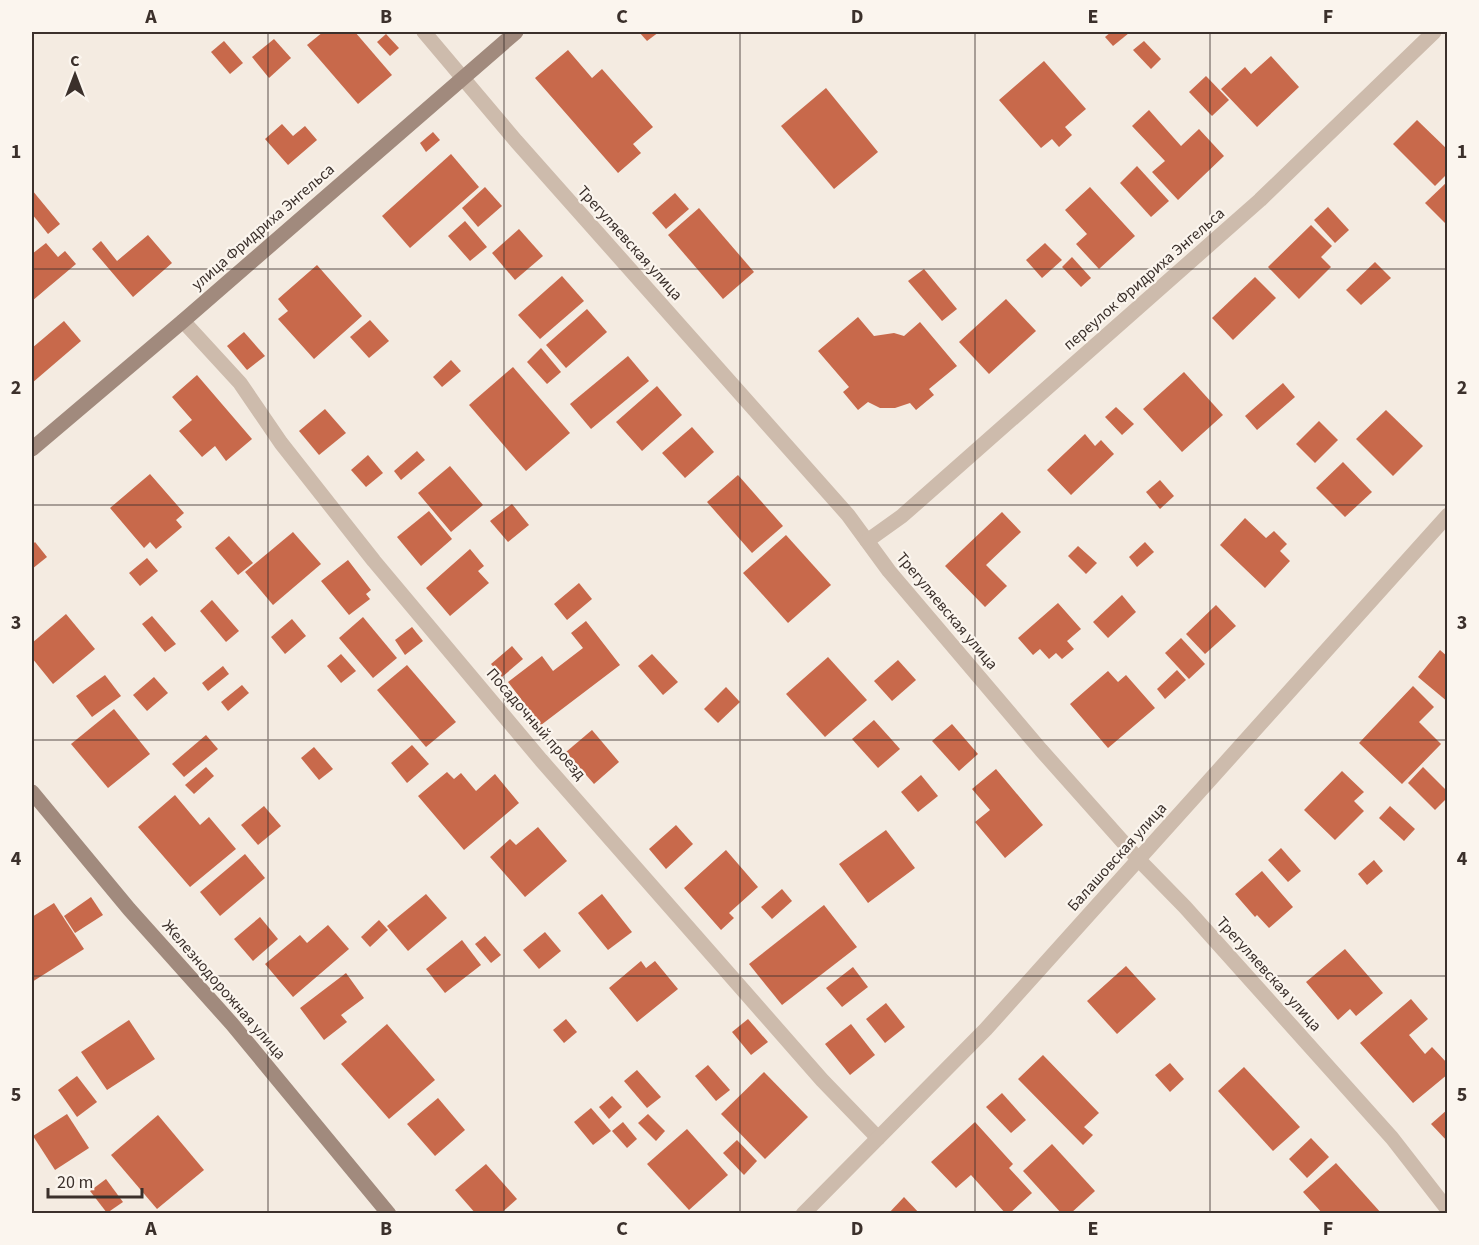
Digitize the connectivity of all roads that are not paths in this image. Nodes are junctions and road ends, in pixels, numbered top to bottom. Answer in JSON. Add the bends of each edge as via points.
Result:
{"nodes":[{"id":1,"x":424,"y":32,"type":"edge"},
{"id":2,"x":516,"y":32,"type":"edge"},
{"id":3,"x":1434,"y":32,"type":"edge"},
{"id":4,"x":463,"y":76,"type":"junction"},
{"id":5,"x":183,"y":321,"type":"junction"},
{"id":6,"x":32,"y":449,"type":"edge"},
{"id":7,"x":1448,"y":514,"type":"edge"},
{"id":8,"x":867,"y":541,"type":"junction"},
{"id":9,"x":32,"y":792,"type":"edge"},
{"id":10,"x":1139,"y":860,"type":"junction"},
{"id":11,"x":878,"y":1138,"type":"junction"},
{"id":12,"x":1448,"y":1210,"type":"edge"},
{"id":13,"x":389,"y":1214,"type":"edge"},
{"id":14,"x":803,"y":1214,"type":"edge"}],
"edges":[{"from":1,"to":4,"type":"street","name":"Трегуляевская улица"},
{"from":2,"to":4,"type":"street","name":"улица Фридриха Энгельса"},
{"from":3,"to":8,"type":"street","name":"переулок Фридриха Энгельса","via":[[1260,200],[902,516]]},
{"from":4,"to":5,"type":"street","name":"улица Фридриха Энгельса"},
{"from":4,"to":8,"type":"street","name":"Трегуляевская улица"},
{"from":5,"to":6,"type":"street","name":"улица Фридриха Энгельса"},
{"from":5,"to":11,"type":"street","name":"Посадочный проезд","via":[[240,382],[281,443],[374,561],[542,759],[822,1080]]},
{"from":7,"to":10,"type":"street","name":"Балашовская улица"},
{"from":8,"to":10,"type":"street","name":"Трегуляевская улица","via":[[1041,750]]},
{"from":9,"to":13,"type":"street","name":"Железнодорожная улица"},
{"from":10,"to":11,"type":"street","name":"Балашовская улица","via":[[986,1029]]},
{"from":10,"to":12,"type":"street","name":"Трегуляевская улица","via":[[1392,1138]]},
{"from":11,"to":14,"type":"street","name":"Балашовская улица"}]}
